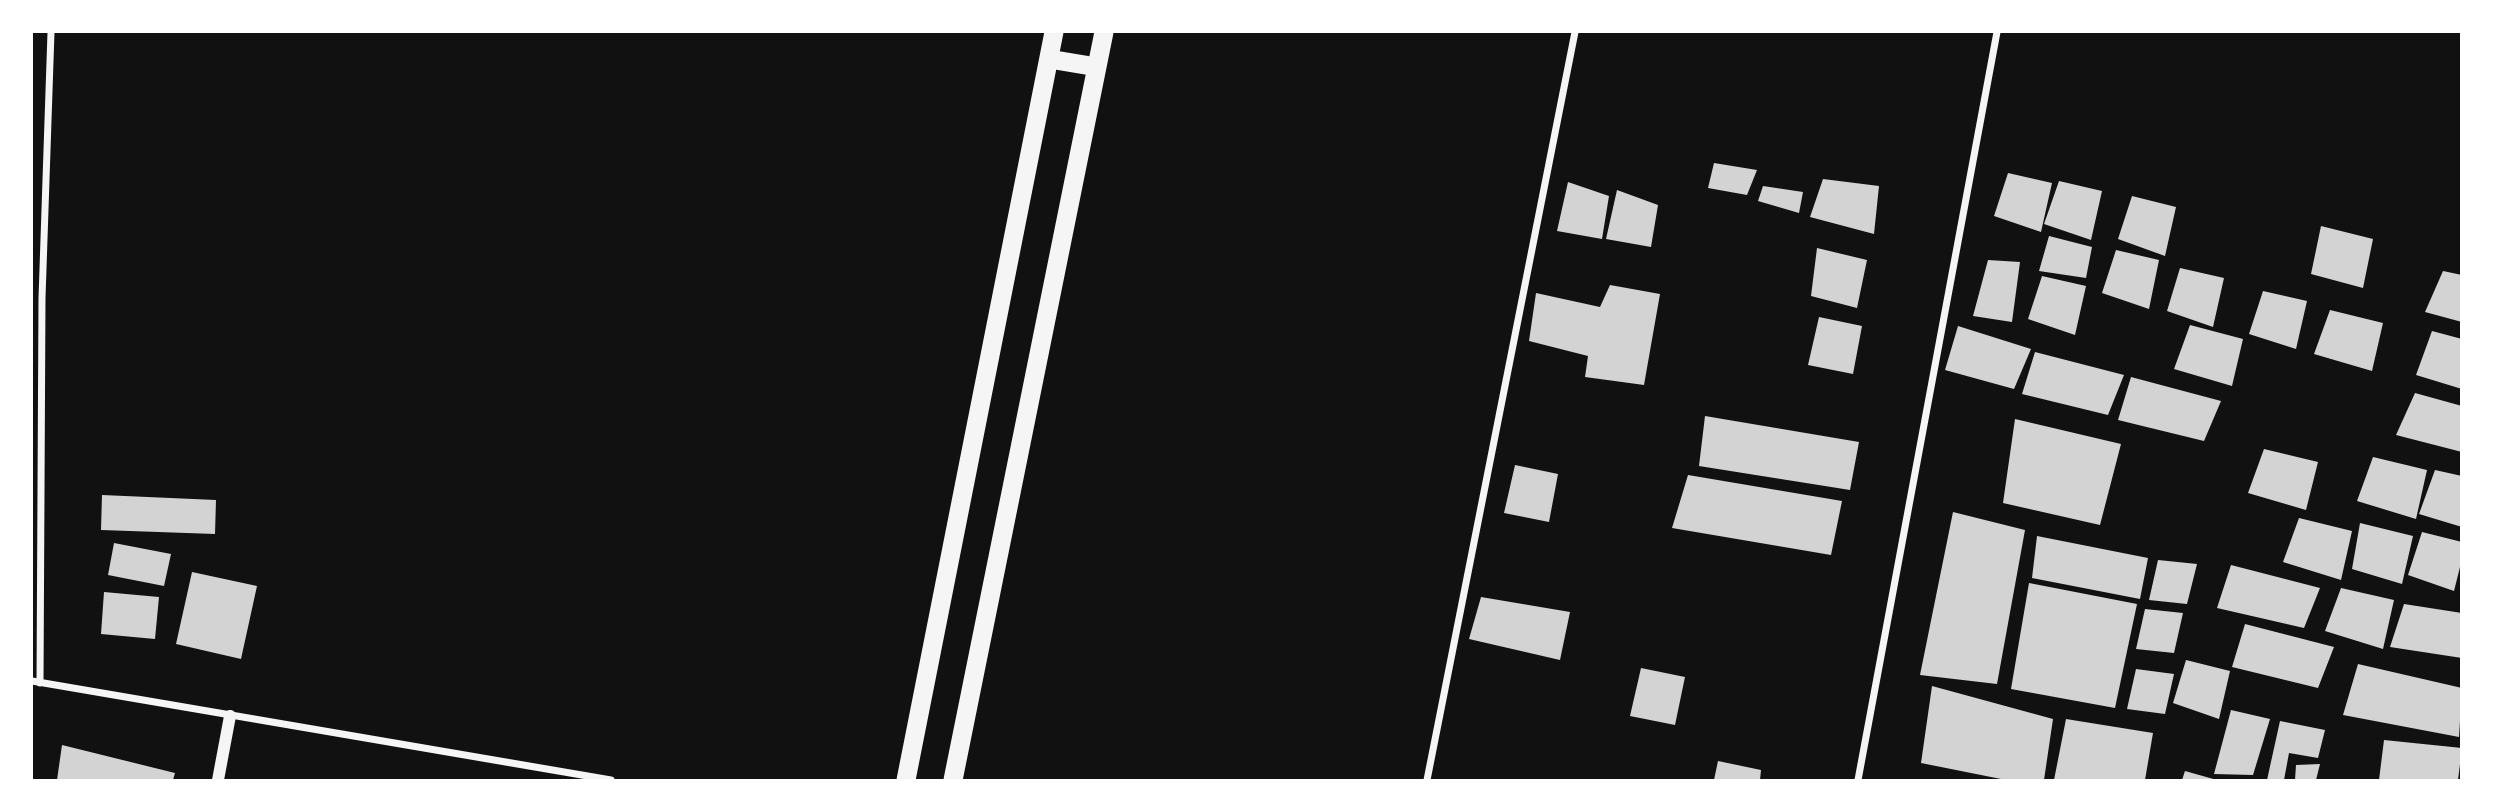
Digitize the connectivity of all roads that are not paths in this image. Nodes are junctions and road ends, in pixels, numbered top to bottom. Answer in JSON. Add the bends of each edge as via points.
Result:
{"nodes":[{"id":1,"x":51,"y":32,"type":"edge"},
{"id":2,"x":1054,"y":32,"type":"edge"},
{"id":3,"x":1104,"y":32,"type":"edge"},
{"id":4,"x":1575,"y":32,"type":"edge"},
{"id":5,"x":1997,"y":32,"type":"edge"},
{"id":6,"x":1049,"y":60,"type":"junction"},
{"id":7,"x":1097,"y":68,"type":"junction"},
{"id":8,"x":36,"y":682,"type":"edge"},
{"id":9,"x":230,"y":716,"type":"junction"},
{"id":10,"x":556,"y":771,"type":"junction"},
{"id":11,"x":218,"y":780,"type":"edge"},
{"id":12,"x":555,"y":780,"type":"edge"},
{"id":13,"x":611,"y":780,"type":"edge"},
{"id":14,"x":906,"y":780,"type":"edge"},
{"id":15,"x":953,"y":780,"type":"edge"},
{"id":16,"x":1427,"y":780,"type":"edge"},
{"id":17,"x":1858,"y":780,"type":"edge"}],
"edges":[{"from":1,"to":8,"type":"street"},
{"from":2,"to":6,"type":"highway"},
{"from":3,"to":7,"type":"highway"},
{"from":4,"to":16,"type":"street"},
{"from":5,"to":17,"type":"street"},
{"from":6,"to":7,"type":"highway"},
{"from":6,"to":14,"type":"highway"},
{"from":7,"to":15,"type":"highway"},
{"from":8,"to":9,"type":"street"},
{"from":9,"to":10,"type":"street"},
{"from":9,"to":11,"type":"street"},
{"from":10,"to":12,"type":"street"},
{"from":10,"to":13,"type":"street"}]}
